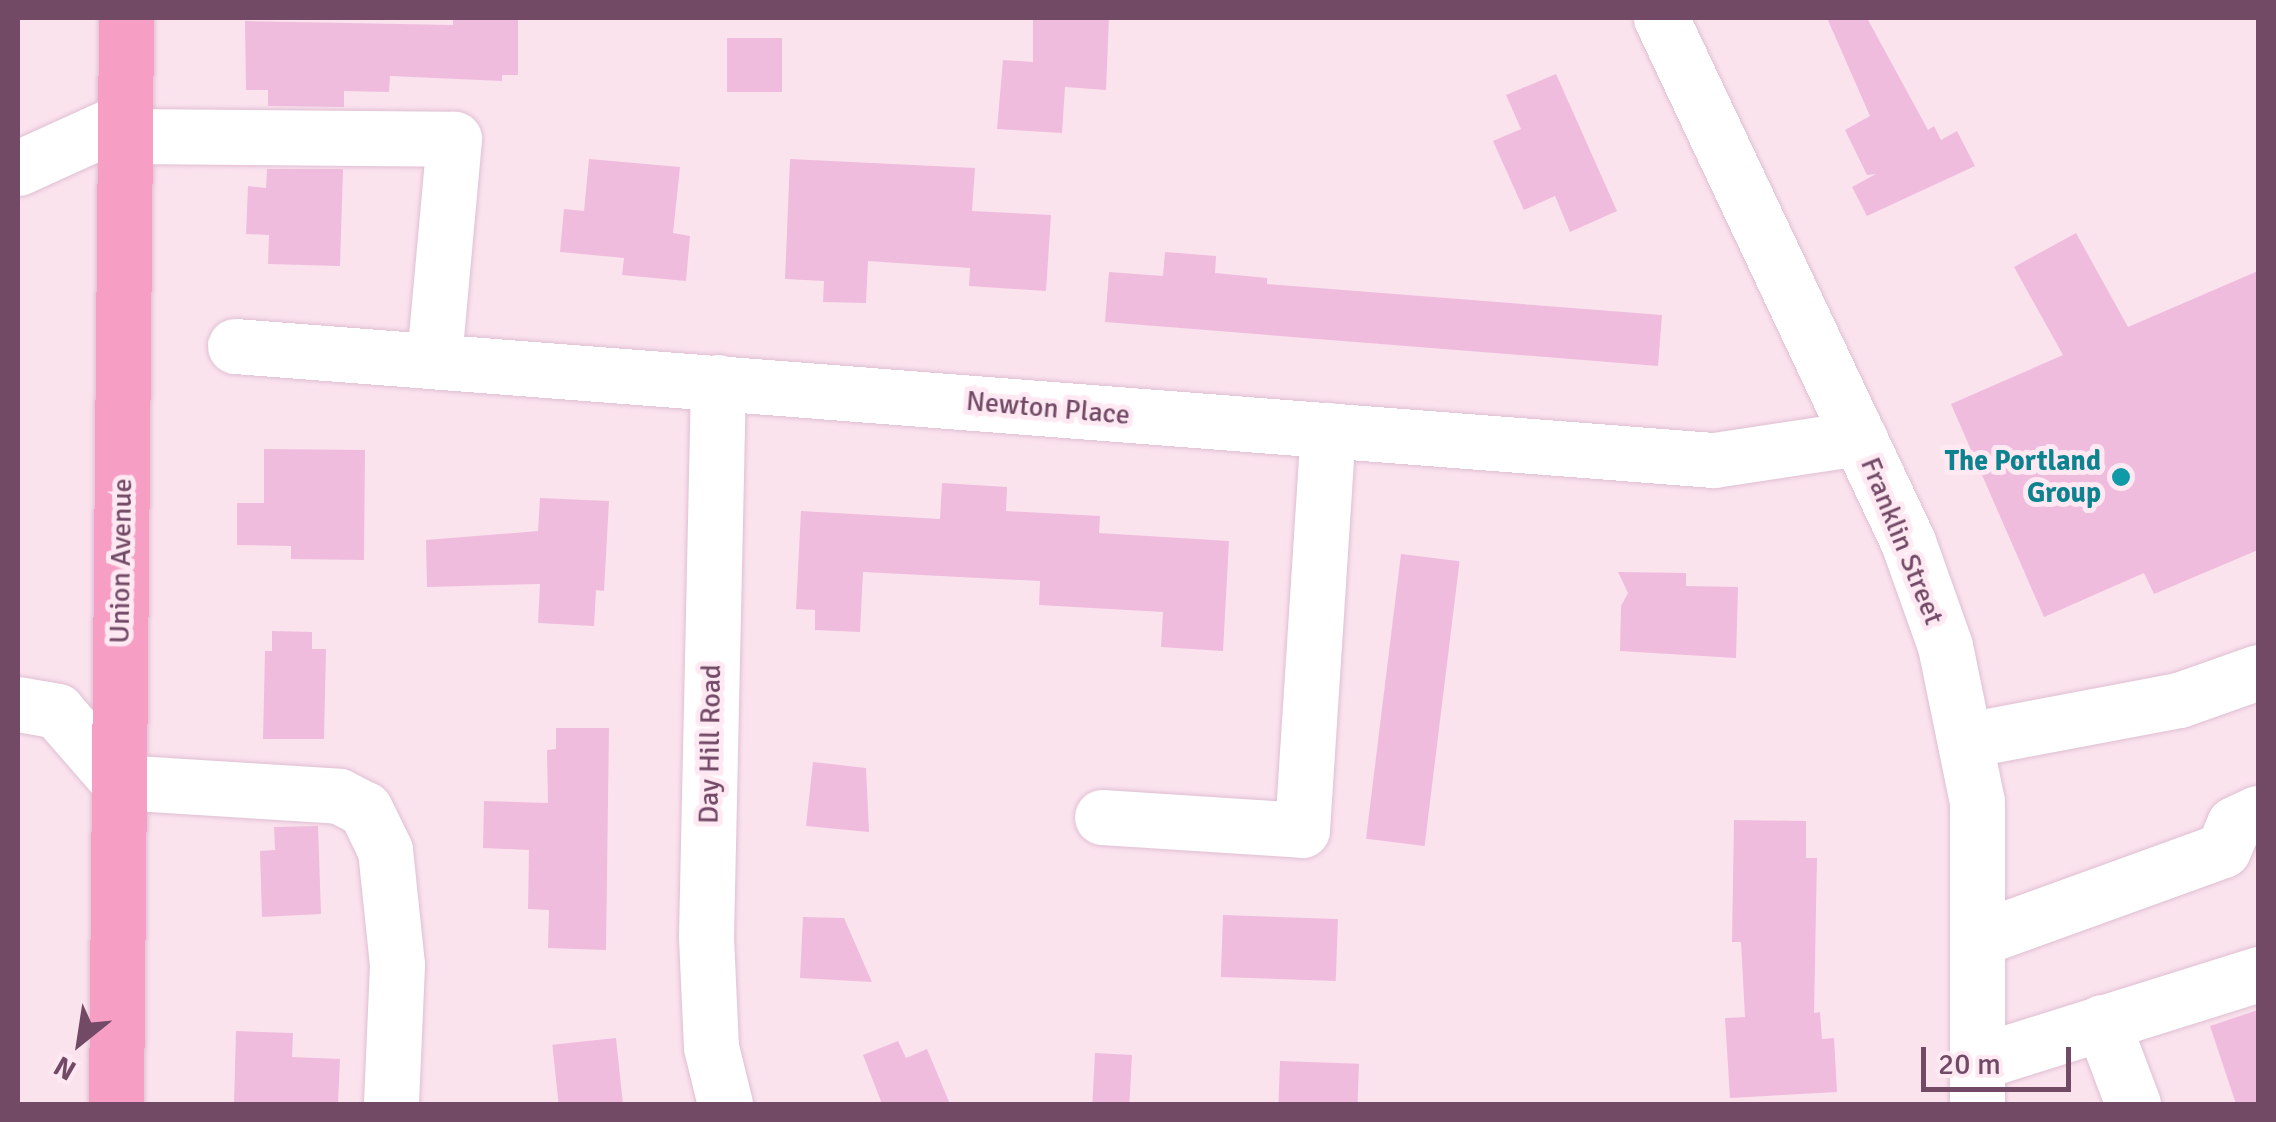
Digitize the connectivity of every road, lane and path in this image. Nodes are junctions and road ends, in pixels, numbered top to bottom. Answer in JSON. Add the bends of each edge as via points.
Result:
{"nodes":[{"id":1,"x":126,"y":18,"type":"edge"},
{"id":2,"x":1661,"y":18,"type":"edge"},
{"id":3,"x":126,"y":128,"type":"junction"},
{"id":4,"x":26,"y":151,"type":"edge"},
{"id":5,"x":236,"y":346,"type":"dead end"},
{"id":6,"x":434,"y":360,"type":"junction"},
{"id":7,"x":718,"y":382,"type":"junction"},
{"id":8,"x":1328,"y":430,"type":"junction"},
{"id":9,"x":1859,"y":438,"type":"junction"},
{"id":10,"x":2258,"y":672,"type":"edge"},
{"id":11,"x":18,"y":704,"type":"edge"},
{"id":12,"x":1967,"y":740,"type":"junction"},
{"id":13,"x":119,"y":782,"type":"junction"},
{"id":14,"x":2258,"y":813,"type":"edge"},
{"id":15,"x":1102,"y":816,"type":"dead end"},
{"id":16,"x":1980,"y":938,"type":"junction"},
{"id":17,"x":2258,"y":974,"type":"edge"},
{"id":18,"x":2102,"y":1022,"type":"junction"},
{"id":19,"x":1977,"y":1083,"type":"edge"},
{"id":20,"x":116,"y":1104,"type":"edge"},
{"id":21,"x":391,"y":1104,"type":"edge"},
{"id":22,"x":725,"y":1104,"type":"edge"},
{"id":23,"x":2133,"y":1104,"type":"edge"}],
"edges":[{"from":1,"to":3,"type":"main road","name":"Union Avenue"},
{"from":2,"to":9,"type":"street","name":"Franklin Street"},
{"from":3,"to":4,"type":"street"},
{"from":3,"to":6,"type":"street","via":[[454,139]]},
{"from":3,"to":13,"type":"main road","name":"Union Avenue"},
{"from":5,"to":6,"type":"street","name":"Newton Place"},
{"from":6,"to":7,"type":"street","name":"Newton Place"},
{"from":7,"to":8,"type":"street","name":"Newton Place"},
{"from":7,"to":22,"type":"street","name":"Day Hill Road","via":[[706,937],[711,1047]]},
{"from":8,"to":9,"type":"street","name":"Newton Place","via":[[1714,460]]},
{"from":8,"to":15,"type":"street","via":[[1302,830]]},
{"from":9,"to":12,"type":"street","name":"Franklin Street","via":[[1928,595]]},
{"from":10,"to":12,"type":"street","via":[[2179,700]]},
{"from":11,"to":13,"type":"street","via":[[57,711]]},
{"from":12,"to":16,"type":"street","name":"Franklin Street","via":[[1977,802]]},
{"from":13,"to":20,"type":"main road","name":"Union Avenue"},
{"from":13,"to":21,"type":"street","via":[[339,796],[366,808],[385,850],[397,966]]},
{"from":14,"to":16,"type":"street","via":[[2234,824],[2223,850]]},
{"from":16,"to":19,"type":"street","name":"Franklin Street"},
{"from":17,"to":18,"type":"street"},
{"from":18,"to":19,"type":"street"},
{"from":18,"to":23,"type":"street"}]}
